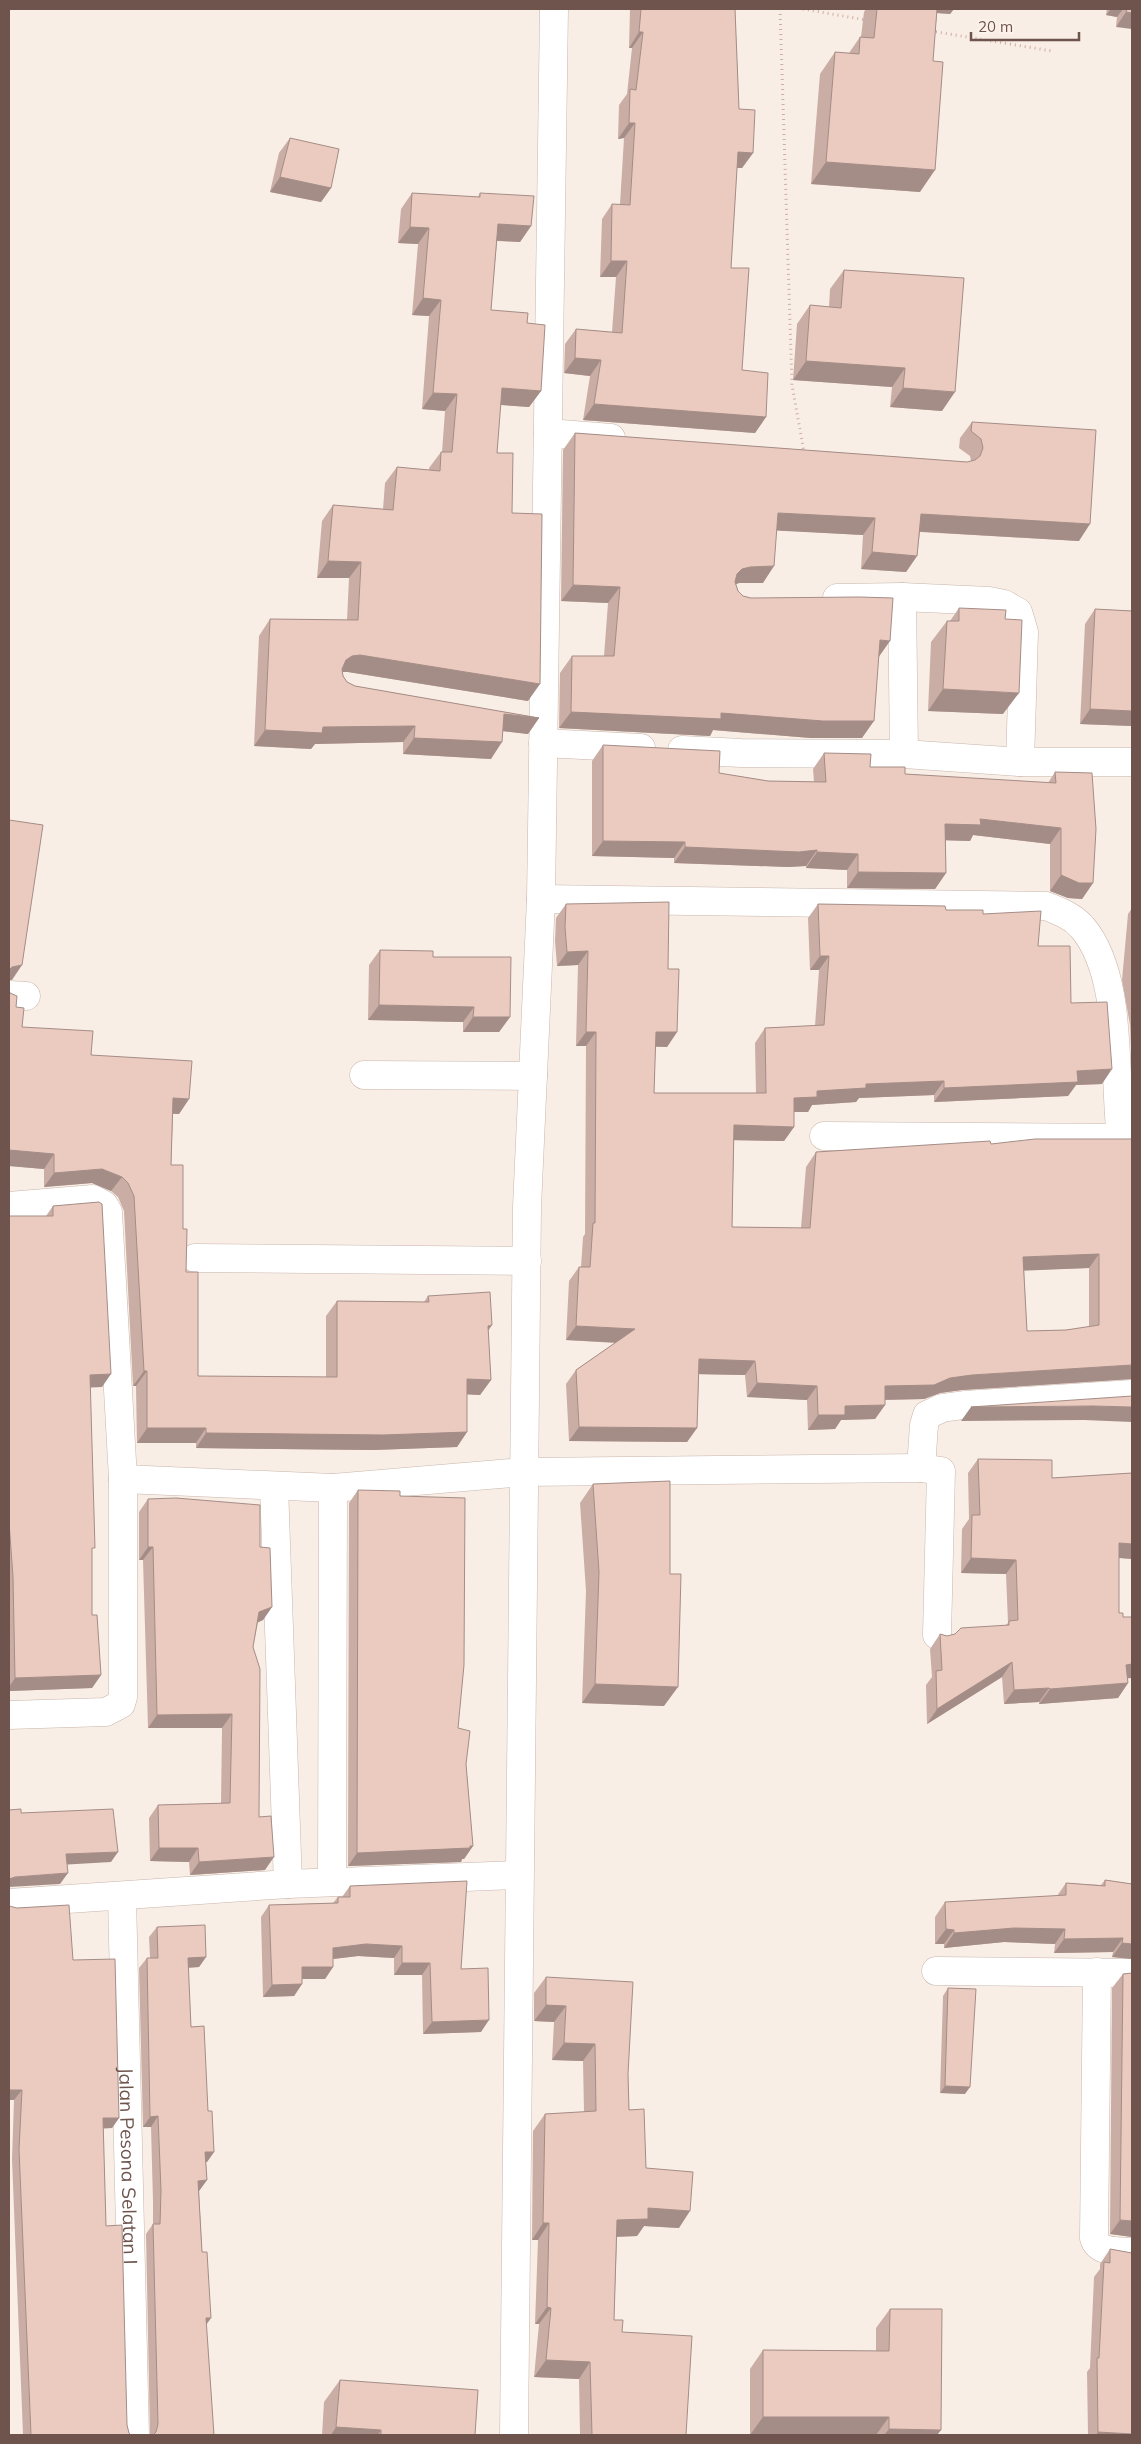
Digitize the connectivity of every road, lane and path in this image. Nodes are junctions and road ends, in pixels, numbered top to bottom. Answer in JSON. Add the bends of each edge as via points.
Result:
{"nodes":[{"id":1,"x":554,"y":9,"type":"edge"},
{"id":2,"x":780,"y":9,"type":"edge"},
{"id":3,"x":802,"y":9,"type":"edge"},
{"id":4,"x":870,"y":20,"type":"dead end"},
{"id":5,"x":927,"y":30,"type":"edge"},
{"id":6,"x":1052,"y":51,"type":"dead end"},
{"id":7,"x":548,"y":433,"type":"junction"},
{"id":8,"x":636,"y":440,"type":"edge"},
{"id":9,"x":804,"y":453,"type":"edge"},
{"id":10,"x":902,"y":597,"type":"junction"},
{"id":11,"x":816,"y":598,"type":"edge"},
{"id":12,"x":535,"y":726,"type":"junction"},
{"id":13,"x":904,"y":754,"type":"junction"},
{"id":14,"x":1020,"y":762,"type":"junction"},
{"id":15,"x":1132,"y":762,"type":"edge"},
{"id":16,"x":540,"y":899,"type":"junction"},
{"id":17,"x":1121,"y":990,"type":"edge"},
{"id":18,"x":364,"y":1075,"type":"dead end"},
{"id":19,"x":533,"y":1076,"type":"junction"},
{"id":20,"x":824,"y":1136,"type":"dead end"},
{"id":21,"x":1127,"y":1138,"type":"edge"},
{"id":22,"x":9,"y":1206,"type":"edge"},
{"id":23,"x":194,"y":1258,"type":"dead end"},
{"id":24,"x":527,"y":1261,"type":"junction"},
{"id":25,"x":1132,"y":1394,"type":"edge"},
{"id":26,"x":921,"y":1468,"type":"junction"},
{"id":27,"x":524,"y":1472,"type":"junction"},
{"id":28,"x":123,"y":1479,"type":"junction"},
{"id":29,"x":274,"y":1486,"type":"junction"},
{"id":30,"x":333,"y":1488,"type":"junction"},
{"id":31,"x":937,"y":1635,"type":"dead end"},
{"id":32,"x":9,"y":1715,"type":"edge"},
{"id":33,"x":518,"y":1875,"type":"junction"},
{"id":34,"x":332,"y":1882,"type":"junction"},
{"id":35,"x":288,"y":1884,"type":"junction"},
{"id":36,"x":122,"y":1897,"type":"junction"},
{"id":37,"x":9,"y":1903,"type":"edge"},
{"id":38,"x":936,"y":1971,"type":"dead end"},
{"id":39,"x":1097,"y":1972,"type":"junction"},
{"id":40,"x":1132,"y":1973,"type":"edge"},
{"id":41,"x":1132,"y":2252,"type":"edge"},
{"id":42,"x":135,"y":2435,"type":"edge"},
{"id":43,"x":514,"y":2435,"type":"edge"}],
"edges":[{"from":1,"to":7,"type":"street"},
{"from":2,"to":9,"type":"path","via":[[792,385]]},
{"from":3,"to":4,"type":"path"},
{"from":5,"to":6,"type":"path"},
{"from":7,"to":8,"type":"street"},
{"from":7,"to":12,"type":"street"},
{"from":10,"to":11,"type":"street"},
{"from":10,"to":13,"type":"street"},
{"from":10,"to":14,"type":"street","via":[[989,600],[1018,612],[1024,632]]},
{"from":12,"to":13,"type":"street","via":[[741,752]]},
{"from":12,"to":16,"type":"street"},
{"from":13,"to":14,"type":"street"},
{"from":14,"to":15,"type":"street"},
{"from":16,"to":17,"type":"street","via":[[1046,906],[1067,914],[1082,926]]},
{"from":16,"to":19,"type":"street"},
{"from":17,"to":21,"type":"street"},
{"from":18,"to":19,"type":"street"},
{"from":19,"to":24,"type":"street"},
{"from":20,"to":21,"type":"street"},
{"from":22,"to":28,"type":"street","via":[[93,1199],[104,1205],[108,1212]]},
{"from":23,"to":24,"type":"street"},
{"from":24,"to":27,"type":"street"},
{"from":25,"to":26,"type":"street","via":[[942,1408],[927,1415]]},
{"from":26,"to":27,"type":"street"},
{"from":26,"to":31,"type":"street","via":[[942,1471]]},
{"from":27,"to":30,"type":"street"},
{"from":27,"to":33,"type":"street"},
{"from":28,"to":29,"type":"street"},
{"from":28,"to":32,"type":"street","via":[[121,1704],[106,1712]]},
{"from":29,"to":30,"type":"street"},
{"from":29,"to":35,"type":"street"},
{"from":30,"to":34,"type":"street"},
{"from":33,"to":34,"type":"street"},
{"from":33,"to":43,"type":"street"},
{"from":34,"to":35,"type":"street"},
{"from":35,"to":36,"type":"street"},
{"from":36,"to":37,"type":"street"},
{"from":36,"to":42,"type":"street","name":"Jalan Pesona Selatan I"},
{"from":38,"to":39,"type":"street"},
{"from":39,"to":40,"type":"street"},
{"from":39,"to":41,"type":"street","via":[[1094,2238],[1097,2246],[1103,2249]]}]}
